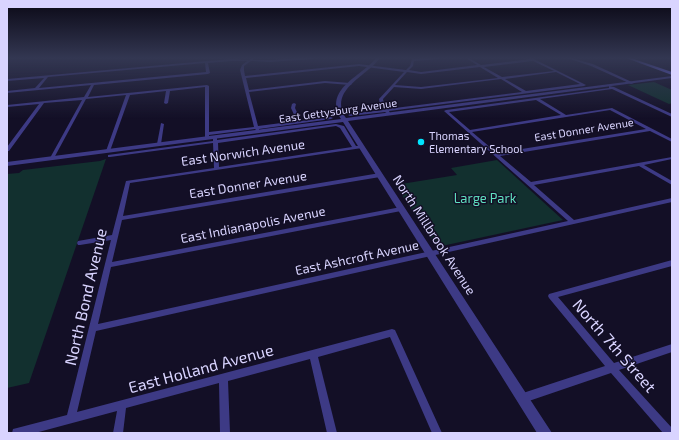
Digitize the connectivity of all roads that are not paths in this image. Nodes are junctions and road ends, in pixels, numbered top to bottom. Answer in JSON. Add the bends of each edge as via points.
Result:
{"nodes":[{"id":1,"x":22,"y":79,"type":"edge"},
{"id":2,"x":45,"y":79,"type":"edge"},
{"id":3,"x":150,"y":79,"type":"edge"},
{"id":4,"x":244,"y":79,"type":"edge"},
{"id":5,"x":356,"y":79,"type":"edge"},
{"id":6,"x":399,"y":79,"type":"edge"},
{"id":7,"x":502,"y":79,"type":"junction"},
{"id":8,"x":506,"y":79,"type":"edge"},
{"id":9,"x":570,"y":79,"type":"edge"},
{"id":10,"x":624,"y":79,"type":"edge"},
{"id":11,"x":652,"y":79,"type":"edge"},
{"id":12,"x":7,"y":80,"type":"edge"},
{"id":13,"x":632,"y":82,"type":"junction"},
{"id":14,"x":93,"y":84,"type":"junction"},
{"id":15,"x":350,"y":84,"type":"junction"},
{"id":16,"x":392,"y":86,"type":"junction"},
{"id":17,"x":607,"y":86,"type":"junction"},
{"id":18,"x":613,"y":88,"type":"junction"},
{"id":19,"x":36,"y":90,"type":"junction"},
{"id":20,"x":168,"y":90,"type":"junction"},
{"id":21,"x":247,"y":91,"type":"junction"},
{"id":22,"x":7,"y":92,"type":"edge"},
{"id":23,"x":128,"y":94,"type":"junction"},
{"id":24,"x":528,"y":94,"type":"junction"},
{"id":25,"x":85,"y":98,"type":"junction"},
{"id":26,"x":536,"y":99,"type":"junction"},
{"id":27,"x":42,"y":103,"type":"junction"},
{"id":28,"x":166,"y":103,"type":"dead end"},
{"id":29,"x":294,"y":104,"type":"dead end"},
{"id":30,"x":7,"y":106,"type":"edge"},
{"id":31,"x":387,"y":112,"type":"junction"},
{"id":32,"x":350,"y":115,"type":"dead end"},
{"id":33,"x":565,"y":116,"type":"junction"},
{"id":34,"x":672,"y":116,"type":"edge"},
{"id":35,"x":331,"y":118,"type":"dead end"},
{"id":36,"x":344,"y":120,"type":"junction"},
{"id":37,"x":299,"y":122,"type":"junction"},
{"id":38,"x":162,"y":124,"type":"dead end"},
{"id":39,"x":340,"y":126,"type":"joint"},
{"id":40,"x":257,"y":129,"type":"junction"},
{"id":41,"x":650,"y":130,"type":"junction"},
{"id":42,"x":469,"y":131,"type":"junction"},
{"id":43,"x":207,"y":136,"type":"junction"},
{"id":44,"x":215,"y":139,"type":"junction"},
{"id":45,"x":672,"y":141,"type":"edge"},
{"id":46,"x":159,"y":144,"type":"junction"},
{"id":47,"x":358,"y":147,"type":"junction"},
{"id":48,"x":7,"y":150,"type":"edge"},
{"id":49,"x":109,"y":153,"type":"junction"},
{"id":50,"x":496,"y":155,"type":"junction"},
{"id":51,"x":52,"y":158,"type":"junction"},
{"id":52,"x":672,"y":158,"type":"edge"},
{"id":53,"x":7,"y":164,"type":"edge"},
{"id":54,"x":640,"y":164,"type":"junction"},
{"id":55,"x":217,"y":168,"type":"junction"},
{"id":56,"x":380,"y":175,"type":"junction"},
{"id":57,"x":128,"y":182,"type":"joint"},
{"id":58,"x":672,"y":183,"type":"edge"},
{"id":59,"x":530,"y":184,"type":"junction"},
{"id":60,"x":672,"y":200,"type":"edge"},
{"id":61,"x":401,"y":209,"type":"junction"},
{"id":62,"x":120,"y":218,"type":"junction"},
{"id":63,"x":573,"y":222,"type":"junction"},
{"id":64,"x":115,"y":237,"type":"junction"},
{"id":65,"x":80,"y":243,"type":"dead end"},
{"id":66,"x":430,"y":254,"type":"junction"},
{"id":67,"x":672,"y":263,"type":"edge"},
{"id":68,"x":108,"y":265,"type":"junction"},
{"id":69,"x":94,"y":328,"type":"junction"},
{"id":70,"x":672,"y":348,"type":"edge"},
{"id":71,"x":313,"y":355,"type":"junction"},
{"id":72,"x":612,"y":368,"type":"junction"},
{"id":73,"x":223,"y":379,"type":"junction"},
{"id":74,"x":523,"y":398,"type":"junction"},
{"id":75,"x":122,"y":406,"type":"junction"},
{"id":76,"x":71,"y":418,"type":"junction"},
{"id":77,"x":16,"y":433,"type":"edge"},
{"id":78,"x":118,"y":433,"type":"edge"},
{"id":79,"x":225,"y":433,"type":"edge"},
{"id":80,"x":332,"y":433,"type":"edge"},
{"id":81,"x":437,"y":433,"type":"edge"},
{"id":82,"x":545,"y":433,"type":"edge"},
{"id":83,"x":670,"y":433,"type":"edge"}],
"edges":[{"from":1,"to":12,"type":"street"},
{"from":2,"to":19,"type":"street"},
{"from":3,"to":14,"type":"street"},
{"from":4,"to":21,"type":"street"},
{"from":5,"to":15,"type":"street","name":"North Millbrook Avenue"},
{"from":6,"to":16,"type":"street"},
{"from":7,"to":8,"type":"street"},
{"from":7,"to":16,"type":"street","via":[[414,88]]},
{"from":7,"to":24,"type":"street"},
{"from":9,"to":24,"type":"street","via":[[584,85]]},
{"from":10,"to":13,"type":"street"},
{"from":11,"to":13,"type":"street","name":"East Gettysburg Avenue"},
{"from":13,"to":17,"type":"street","name":"East Gettysburg Avenue"},
{"from":14,"to":19,"type":"street"},
{"from":14,"to":25,"type":"street"},
{"from":15,"to":21,"type":"street","via":[[325,82]]},
{"from":15,"to":36,"type":"street","name":"North Millbrook Avenue","via":[[337,101]]},
{"from":16,"to":31,"type":"street","via":[[381,100]]},
{"from":17,"to":18,"type":"street"},
{"from":17,"to":24,"type":"street","name":"East Gettysburg Avenue"},
{"from":18,"to":26,"type":"street"},
{"from":18,"to":34,"type":"street"},
{"from":19,"to":22,"type":"street"},
{"from":20,"to":23,"type":"street"},
{"from":20,"to":28,"type":"street"},
{"from":20,"to":43,"type":"street","via":[[207,86]]},
{"from":21,"to":40,"type":"street"},
{"from":23,"to":25,"type":"street"},
{"from":23,"to":49,"type":"street"},
{"from":24,"to":26,"type":"street"},
{"from":24,"to":31,"type":"street","name":"East Gettysburg Avenue"},
{"from":25,"to":27,"type":"street"},
{"from":25,"to":51,"type":"street"},
{"from":26,"to":33,"type":"street"},
{"from":26,"to":42,"type":"street","via":[[446,111]]},
{"from":27,"to":30,"type":"street"},
{"from":27,"to":48,"type":"street"},
{"from":29,"to":37,"type":"street","via":[[293,108]]},
{"from":31,"to":32,"type":"street"},
{"from":31,"to":36,"type":"street","name":"East Gettysburg Avenue"},
{"from":33,"to":41,"type":"street","via":[[611,109]]},
{"from":33,"to":42,"type":"street"},
{"from":35,"to":37,"type":"street","name":"East Gettysburg Avenue"},
{"from":36,"to":40,"type":"street","name":"East Gettysburg Avenue"},
{"from":36,"to":47,"type":"street","name":"North Millbrook Avenue"},
{"from":37,"to":40,"type":"street","name":"East Gettysburg Avenue"},
{"from":38,"to":46,"type":"street"},
{"from":39,"to":44,"type":"street","name":"East Gettysburg Avenue"},
{"from":39,"to":47,"type":"street","name":"North Millbrook Avenue"},
{"from":40,"to":43,"type":"street","name":"East Gettysburg Avenue"},
{"from":40,"to":44,"type":"street","name":"East Gettysburg Avenue"},
{"from":41,"to":45,"type":"street"},
{"from":41,"to":50,"type":"street","name":"East Donner Avenue"},
{"from":42,"to":50,"type":"street"},
{"from":43,"to":44,"type":"street","name":"East Gettysburg Avenue"},
{"from":43,"to":46,"type":"street","name":"East Gettysburg Avenue"},
{"from":44,"to":49,"type":"street","name":"East Gettysburg Avenue"},
{"from":44,"to":55,"type":"street"},
{"from":46,"to":49,"type":"street","name":"East Gettysburg Avenue"},
{"from":47,"to":55,"type":"street","name":"East Norwich Avenue"},
{"from":47,"to":56,"type":"street","name":"North Millbrook Avenue"},
{"from":49,"to":51,"type":"street","name":"East Gettysburg Avenue"},
{"from":50,"to":59,"type":"street"},
{"from":51,"to":53,"type":"street","name":"East Gettysburg Avenue"},
{"from":52,"to":54,"type":"street"},
{"from":54,"to":58,"type":"street"},
{"from":54,"to":59,"type":"street"},
{"from":55,"to":57,"type":"street","name":"East Norwich Avenue"},
{"from":56,"to":61,"type":"street","name":"North Millbrook Avenue"},
{"from":56,"to":62,"type":"street","name":"East Donner Avenue"},
{"from":57,"to":62,"type":"street","name":"North Bond Avenue"},
{"from":59,"to":63,"type":"street"},
{"from":60,"to":63,"type":"street","name":"East Ashcroft Avenue"},
{"from":61,"to":66,"type":"street","name":"North Millbrook Avenue"},
{"from":61,"to":68,"type":"street","name":"East Indianapolis Avenue"},
{"from":62,"to":64,"type":"street","name":"North Bond Avenue"},
{"from":63,"to":66,"type":"street","name":"East Ashcroft Avenue"},
{"from":64,"to":65,"type":"street"},
{"from":64,"to":68,"type":"street","name":"North Bond Avenue"},
{"from":66,"to":69,"type":"street","name":"East Ashcroft Avenue"},
{"from":66,"to":74,"type":"street","name":"North Millbrook Avenue"},
{"from":67,"to":72,"type":"street","name":"North 7th Street","via":[[552,296]]},
{"from":68,"to":69,"type":"street","name":"North Bond Avenue"},
{"from":69,"to":76,"type":"street","name":"North Bond Avenue"},
{"from":70,"to":72,"type":"street"},
{"from":71,"to":73,"type":"street","name":"East Holland Avenue"},
{"from":71,"to":80,"type":"street"},
{"from":71,"to":81,"type":"street","name":"East Holland Avenue","via":[[392,333]]},
{"from":72,"to":74,"type":"street"},
{"from":72,"to":83,"type":"street","name":"North 7th Street"},
{"from":73,"to":75,"type":"street","name":"East Holland Avenue"},
{"from":73,"to":79,"type":"street"},
{"from":74,"to":82,"type":"street","name":"North Millbrook Avenue"},
{"from":75,"to":76,"type":"street","name":"East Holland Avenue"},
{"from":75,"to":78,"type":"street"},
{"from":76,"to":77,"type":"street","name":"East Holland Avenue"}]}
